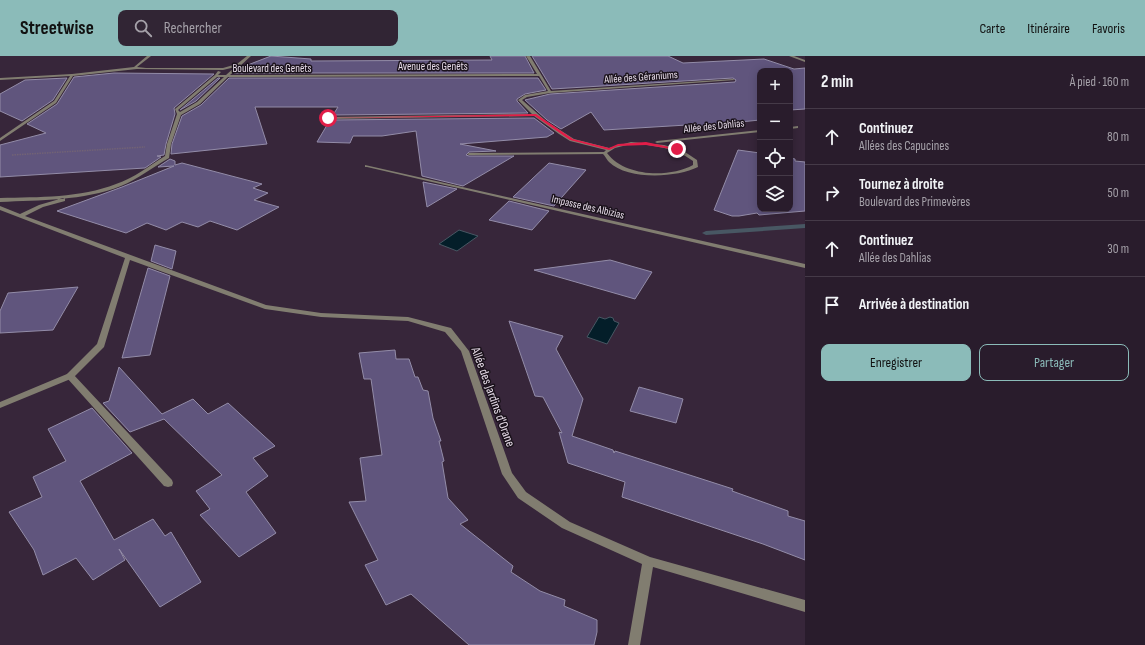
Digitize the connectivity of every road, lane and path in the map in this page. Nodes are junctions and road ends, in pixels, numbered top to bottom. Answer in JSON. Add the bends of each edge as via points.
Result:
{"nodes":[{"id":1,"x":149,"y":56,"type":"edge"},
{"id":2,"x":249,"y":56,"type":"edge"},
{"id":3,"x":528,"y":56,"type":"edge"},
{"id":4,"x":791,"y":56,"type":"edge"},
{"id":5,"x":805,"y":61,"type":"edge"},
{"id":6,"x":237,"y":65,"type":"junction"},
{"id":7,"x":137,"y":68,"type":"junction"},
{"id":8,"x":223,"y":69,"type":"junction"},
{"id":9,"x":72,"y":75,"type":"junction"},
{"id":10,"x":538,"y":75,"type":"junction"},
{"id":11,"x":216,"y":76,"type":"junction"},
{"id":12,"x":328,"y":76,"type":"joint"},
{"id":13,"x":227,"y":77,"type":"junction"},
{"id":14,"x":0,"y":79,"type":"edge"},
{"id":15,"x":733,"y":80,"type":"dead end"},
{"id":16,"x":550,"y":92,"type":"junction"},
{"id":17,"x":179,"y":114,"type":"junction"},
{"id":18,"x":536,"y":115,"type":"junction"},
{"id":19,"x":328,"y":118,"type":"dead end"},
{"id":20,"x":793,"y":128,"type":"edge"},
{"id":21,"x":797,"y":128,"type":"dead end"},
{"id":22,"x":757,"y":131,"type":"edge"},
{"id":23,"x":0,"y":140,"type":"edge"},
{"id":24,"x":169,"y":144,"type":"junction"},
{"id":25,"x":646,"y":144,"type":"junction"},
{"id":26,"x":609,"y":149,"type":"junction"},
{"id":27,"x":470,"y":154,"type":"dead end"},
{"id":28,"x":605,"y":154,"type":"junction"},
{"id":29,"x":8,"y":155,"type":"dead end"},
{"id":30,"x":367,"y":166,"type":"dead end"},
{"id":31,"x":79,"y":195,"type":"junction"},
{"id":32,"x":0,"y":200,"type":"edge"},
{"id":33,"x":0,"y":208,"type":"edge"},
{"id":34,"x":20,"y":216,"type":"junction"},
{"id":35,"x":128,"y":257,"type":"junction"},
{"id":36,"x":805,"y":266,"type":"edge"},
{"id":37,"x":70,"y":376,"type":"junction"},
{"id":38,"x":0,"y":405,"type":"edge"},
{"id":39,"x":168,"y":483,"type":"dead end"},
{"id":40,"x":648,"y":561,"type":"junction"},
{"id":41,"x":805,"y":606,"type":"edge"},
{"id":42,"x":634,"y":645,"type":"edge"}],
"edges":[{"from":1,"to":7,"type":"street","via":[[136,64]]},
{"from":2,"to":6,"type":"street"},
{"from":3,"to":10,"type":"street"},
{"from":4,"to":5,"type":"street"},
{"from":6,"to":8,"type":"street"},
{"from":6,"to":13,"type":"street"},
{"from":7,"to":8,"type":"street"},
{"from":7,"to":9,"type":"street"},
{"from":8,"to":11,"type":"street"},
{"from":9,"to":14,"type":"street"},
{"from":9,"to":23,"type":"street","via":[[55,102]]},
{"from":10,"to":12,"type":"street","name":"Avenue des Genêts"},
{"from":10,"to":16,"type":"street"},
{"from":11,"to":13,"type":"street","name":"Boulevard des Genêts"},
{"from":11,"to":17,"type":"street","via":[[176,110]]},
{"from":12,"to":13,"type":"street","name":"Boulevard des Genêts"},
{"from":13,"to":17,"type":"street","via":[[192,109]]},
{"from":15,"to":16,"type":"street","name":"Allée des Géraniums"},
{"from":16,"to":18,"type":"street","name":"Allée des Géraniums","via":[[526,96],[520,100]]},
{"from":17,"to":24,"type":"street"},
{"from":18,"to":19,"type":"street"},
{"from":18,"to":26,"type":"street","via":[[571,139]]},
{"from":20,"to":21,"type":"street"},
{"from":22,"to":25,"type":"street","name":"Allée des Dahlias"},
{"from":24,"to":29,"type":"path"},
{"from":24,"to":31,"type":"street","via":[[167,157],[120,184],[99,192]]},
{"from":25,"to":26,"type":"street","name":"Allée des Dahlias","via":[[624,144]]},
{"from":25,"to":28,"type":"street","name":"Allée des Dahlias","via":[[677,149],[695,160],[696,166],[679,174],[646,173],[616,165],[607,159]]},
{"from":26,"to":28,"type":"street"},
{"from":27,"to":28,"type":"street"},
{"from":30,"to":36,"type":"street","name":"Impasse des Albizias"},
{"from":31,"to":32,"type":"street"},
{"from":31,"to":34,"type":"street","via":[[41,206]]},
{"from":33,"to":34,"type":"street","name":"Allée des Jardins d'Orane"},
{"from":34,"to":35,"type":"street","name":"Allée des Jardins d'Orane"},
{"from":35,"to":37,"type":"street","via":[[101,345]]},
{"from":35,"to":40,"type":"street","name":"Allée des Jardins d'Orane","via":[[265,307],[321,316],[408,319],[448,330],[465,351],[507,474],[522,495],[566,525]]},
{"from":37,"to":38,"type":"street"},
{"from":37,"to":39,"type":"street"},
{"from":40,"to":41,"type":"street","name":"Allée des Jardins d'Orane"},
{"from":40,"to":42,"type":"street"}]}
